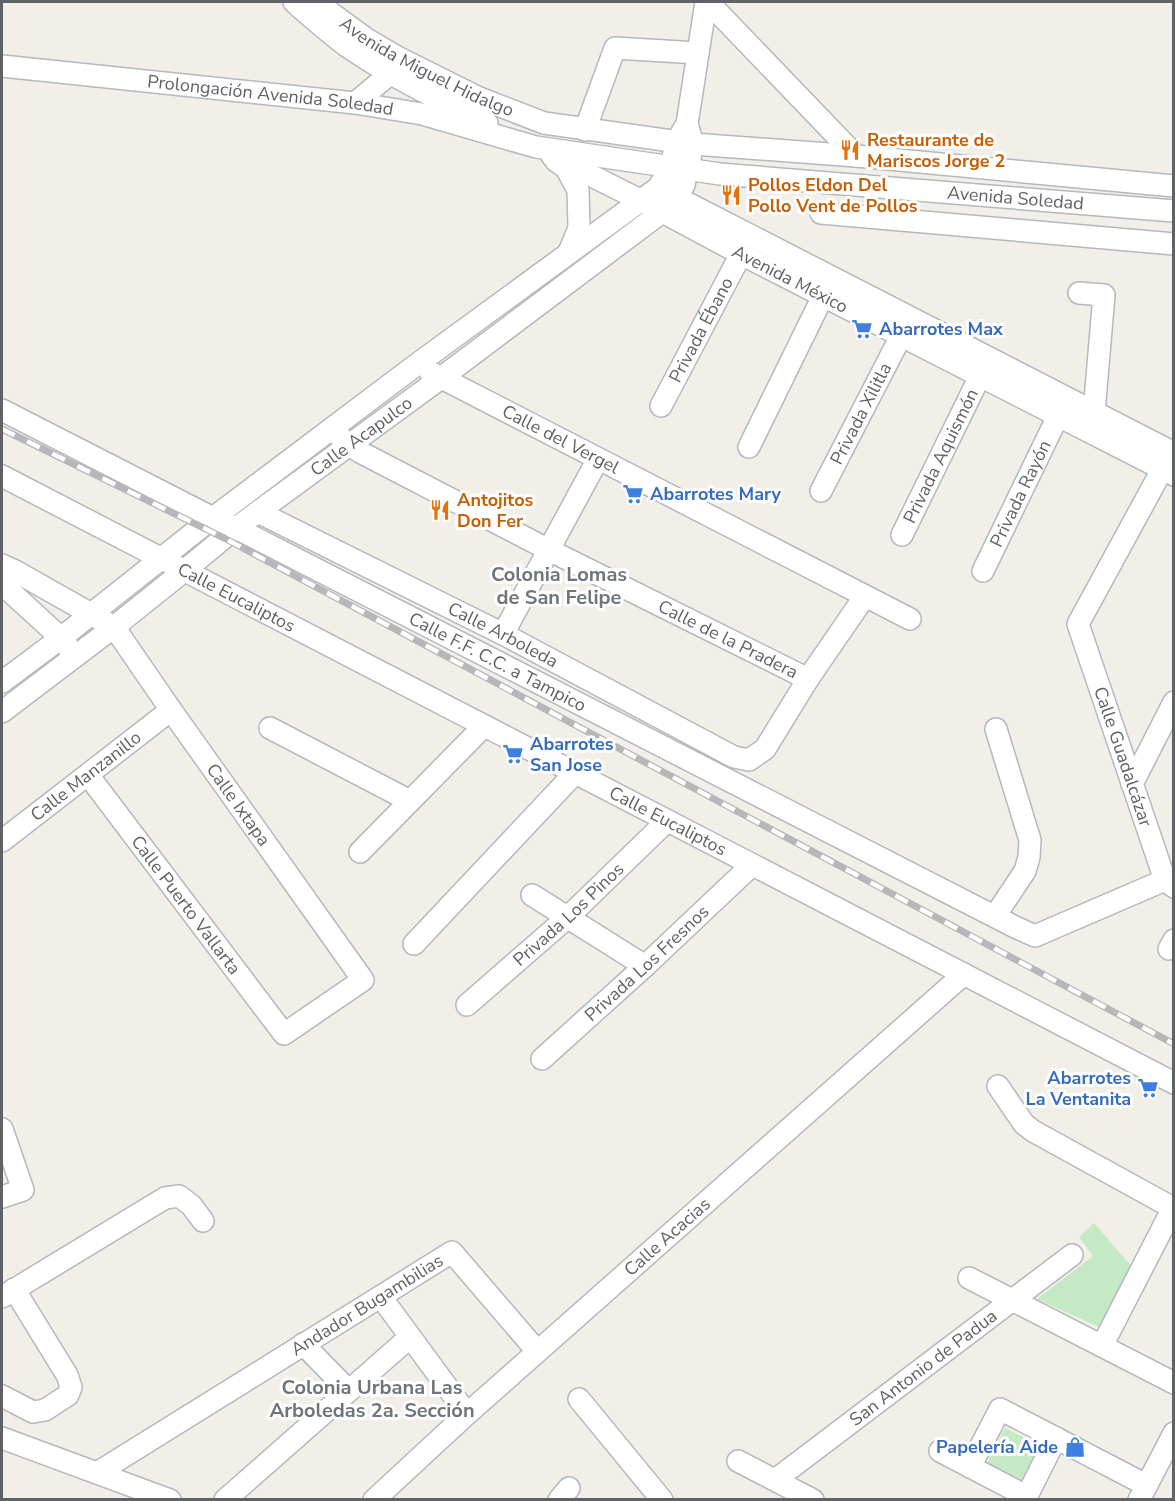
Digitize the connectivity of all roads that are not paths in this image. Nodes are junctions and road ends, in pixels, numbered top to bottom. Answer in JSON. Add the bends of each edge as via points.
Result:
{"nodes":[{"id":1,"x":294,"y":2,"type":"edge"},
{"id":2,"x":316,"y":2,"type":"edge"},
{"id":3,"x":707,"y":2,"type":"edge"},
{"id":4,"x":698,"y":53,"type":"junction"},
{"id":5,"x":2,"y":66,"type":"edge"},
{"id":6,"x":391,"y":73,"type":"junction"},
{"id":7,"x":356,"y":103,"type":"junction"},
{"id":8,"x":544,"y":123,"type":"joint"},
{"id":9,"x":585,"y":130,"type":"junction"},
{"id":10,"x":685,"y":137,"type":"junction"},
{"id":11,"x":536,"y":147,"type":"junction"},
{"id":12,"x":856,"y":156,"type":"junction"},
{"id":13,"x":680,"y":168,"type":"junction"},
{"id":14,"x":1173,"y":186,"type":"edge"},
{"id":15,"x":963,"y":194,"type":"junction"},
{"id":16,"x":659,"y":199,"type":"junction"},
{"id":17,"x":1173,"y":211,"type":"edge"},
{"id":18,"x":821,"y":213,"type":"dead end"},
{"id":19,"x":964,"y":225,"type":"junction"},
{"id":20,"x":1173,"y":244,"type":"edge"},
{"id":21,"x":569,"y":252,"type":"junction"},
{"id":22,"x":741,"y":254,"type":"junction"},
{"id":23,"x":1079,"y":293,"type":"dead end"},
{"id":24,"x":823,"y":296,"type":"junction"},
{"id":25,"x":901,"y":336,"type":"junction"},
{"id":26,"x":416,"y":365,"type":"junction"},
{"id":27,"x":980,"y":376,"type":"junction"},
{"id":28,"x":441,"y":378,"type":"junction"},
{"id":29,"x":661,"y":406,"type":"dead end"},
{"id":30,"x":2,"y":410,"type":"edge"},
{"id":31,"x":1094,"y":412,"type":"junction"},
{"id":32,"x":1058,"y":416,"type":"junction"},
{"id":33,"x":329,"y":430,"type":"junction"},
{"id":34,"x":351,"y":444,"type":"junction"},
{"id":35,"x":749,"y":447,"type":"dead end"},
{"id":36,"x":598,"y":459,"type":"junction"},
{"id":37,"x":1171,"y":459,"type":"edge"},
{"id":38,"x":2,"y":476,"type":"edge"},
{"id":39,"x":821,"y":490,"type":"dead end"},
{"id":40,"x":258,"y":512,"type":"junction"},
{"id":41,"x":213,"y":518,"type":"junction"},
{"id":42,"x":236,"y":528,"type":"junction"},
{"id":43,"x":902,"y":535,"type":"dead end"},
{"id":44,"x":549,"y":549,"type":"junction"},
{"id":45,"x":162,"y":559,"type":"junction"},
{"id":46,"x":2,"y":565,"type":"edge"},
{"id":47,"x":184,"y":571,"type":"junction"},
{"id":48,"x":983,"y":572,"type":"dead end"},
{"id":49,"x":36,"y":583,"type":"junction"},
{"id":50,"x":2,"y":584,"type":"edge"},
{"id":51,"x":866,"y":596,"type":"junction"},
{"id":52,"x":24,"y":603,"type":"junction"},
{"id":53,"x":90,"y":615,"type":"junction"},
{"id":54,"x":910,"y":619,"type":"dead end"},
{"id":55,"x":109,"y":631,"type":"junction"},
{"id":56,"x":503,"y":634,"type":"junction"},
{"id":57,"x":61,"y":638,"type":"junction"},
{"id":58,"x":75,"y":657,"type":"junction"},
{"id":59,"x":808,"y":680,"type":"junction"},
{"id":60,"x":2,"y":682,"type":"edge"},
{"id":61,"x":1173,"y":702,"type":"edge"},
{"id":62,"x":2,"y":712,"type":"edge"},
{"id":63,"x":166,"y":714,"type":"junction"},
{"id":64,"x":484,"y":726,"type":"junction"},
{"id":65,"x":270,"y":728,"type":"dead end"},
{"id":66,"x":996,"y":729,"type":"dead end"},
{"id":67,"x":574,"y":773,"type":"junction"},
{"id":68,"x":88,"y":775,"type":"junction"},
{"id":69,"x":1132,"y":784,"type":"junction"},
{"id":70,"x":410,"y":801,"type":"junction"},
{"id":71,"x":667,"y":820,"type":"junction"},
{"id":72,"x":2,"y":841,"type":"edge"},
{"id":73,"x":360,"y":852,"type":"dead end"},
{"id":74,"x":752,"y":865,"type":"junction"},
{"id":75,"x":1169,"y":884,"type":"edge"},
{"id":76,"x":532,"y":895,"type":"dead end"},
{"id":77,"x":995,"y":916,"type":"junction"},
{"id":78,"x":568,"y":917,"type":"junction"},
{"id":79,"x":414,"y":944,"type":"dead end"},
{"id":80,"x":645,"y":966,"type":"junction"},
{"id":81,"x":964,"y":974,"type":"junction"},
{"id":82,"x":467,"y":1005,"type":"dead end"},
{"id":83,"x":284,"y":1035,"type":"joint"},
{"id":84,"x":542,"y":1059,"type":"dead end"},
{"id":85,"x":1173,"y":1083,"type":"edge"},
{"id":86,"x":998,"y":1086,"type":"dead end"},
{"id":87,"x":2,"y":1129,"type":"edge"},
{"id":88,"x":2,"y":1197,"type":"edge"},
{"id":89,"x":1173,"y":1207,"type":"edge"},
{"id":90,"x":202,"y":1221,"type":"dead end"},
{"id":91,"x":1072,"y":1255,"type":"dead end"},
{"id":92,"x":969,"y":1278,"type":"dead end"},
{"id":93,"x":8,"y":1293,"type":"edge"},
{"id":94,"x":381,"y":1297,"type":"junction"},
{"id":95,"x":1013,"y":1300,"type":"junction"},
{"id":96,"x":410,"y":1337,"type":"junction"},
{"id":97,"x":303,"y":1344,"type":"junction"},
{"id":98,"x":1102,"y":1346,"type":"junction"},
{"id":99,"x":537,"y":1351,"type":"junction"},
{"id":100,"x":1173,"y":1383,"type":"edge"},
{"id":101,"x":348,"y":1390,"type":"junction"},
{"id":102,"x":2,"y":1396,"type":"edge"},
{"id":103,"x":579,"y":1399,"type":"dead end"},
{"id":104,"x":467,"y":1414,"type":"junction"},
{"id":105,"x":1173,"y":1433,"type":"edge"},
{"id":106,"x":2,"y":1438,"type":"edge"},
{"id":107,"x":1056,"y":1438,"type":"junction"},
{"id":108,"x":940,"y":1451,"type":"dead end"},
{"id":109,"x":738,"y":1461,"type":"dead end"},
{"id":110,"x":970,"y":1467,"type":"junction"},
{"id":111,"x":98,"y":1473,"type":"junction"},
{"id":112,"x":775,"y":1480,"type":"junction"},
{"id":113,"x":1143,"y":1492,"type":"edge"},
{"id":114,"x":1025,"y":1498,"type":"edge"},
{"id":115,"x":170,"y":1500,"type":"edge"},
{"id":116,"x":225,"y":1500,"type":"edge"},
{"id":117,"x":374,"y":1500,"type":"edge"},
{"id":118,"x":662,"y":1500,"type":"edge"},
{"id":119,"x":813,"y":1500,"type":"edge"}],
"edges":[{"from":1,"to":6,"type":"street","name":"Avenida Miguel Hidalgo","via":[[348,47]]},
{"from":2,"to":8,"type":"street","name":"Avenida Miguel Hidalgo","via":[[399,58],[477,97]]},
{"from":3,"to":4,"type":"street","name":"Calle Acapulco"},
{"from":3,"to":12,"type":"street"},
{"from":4,"to":9,"type":"street","via":[[615,48]]},
{"from":4,"to":10,"type":"street","name":"Calle Acapulco"},
{"from":5,"to":7,"type":"street","name":"Prolongación Avenida Soledad"},
{"from":6,"to":7,"type":"street"},
{"from":6,"to":11,"type":"street","name":"Avenida Miguel Hidalgo"},
{"from":7,"to":11,"type":"street","name":"Prolongación Avenida Soledad","via":[[422,114]]},
{"from":8,"to":9,"type":"street","name":"Avenida Soledad"},
{"from":9,"to":10,"type":"street","name":"Avenida Soledad"},
{"from":10,"to":12,"type":"street","name":"Avenida Soledad"},
{"from":10,"to":13,"type":"street","name":"Calle Acapulco"},
{"from":11,"to":13,"type":"street","name":"Avenida Soledad"},
{"from":11,"to":16,"type":"street","name":"Avenida México"},
{"from":11,"to":21,"type":"street","via":[[566,168],[578,190],[579,228]]},
{"from":12,"to":14,"type":"street","name":"Avenida Soledad"},
{"from":13,"to":15,"type":"street","name":"Avenida Soledad"},
{"from":13,"to":16,"type":"street","name":"Calle Acapulco","via":[[684,185]]},
{"from":15,"to":17,"type":"street","name":"Avenida Soledad"},
{"from":15,"to":19,"type":"street"},
{"from":16,"to":21,"type":"street","name":"Calle Acapulco"},
{"from":16,"to":22,"type":"street","name":"Avenida México"},
{"from":16,"to":28,"type":"street","name":"Calle Acapulco"},
{"from":16,"to":31,"type":"street","name":"Avenida México"},
{"from":18,"to":19,"type":"street"},
{"from":19,"to":20,"type":"street"},
{"from":21,"to":26,"type":"street","name":"Calle Acapulco"},
{"from":22,"to":24,"type":"street","name":"Avenida México"},
{"from":22,"to":29,"type":"street","name":"Privada Ébano"},
{"from":23,"to":31,"type":"street","via":[[1104,295]]},
{"from":24,"to":25,"type":"street","name":"Avenida México"},
{"from":24,"to":35,"type":"street"},
{"from":25,"to":27,"type":"street","name":"Avenida México"},
{"from":25,"to":39,"type":"street","name":"Privada Xilitla"},
{"from":26,"to":28,"type":"street","name":"Calle del Vergel"},
{"from":26,"to":33,"type":"street","name":"Calle Acapulco"},
{"from":27,"to":32,"type":"street","name":"Avenida México"},
{"from":27,"to":43,"type":"street","name":"Privada Aquismón"},
{"from":28,"to":34,"type":"street","name":"Calle Acapulco"},
{"from":28,"to":36,"type":"street","name":"Calle del Vergel"},
{"from":30,"to":41,"type":"street","name":"Calle F.F. C.C. a Tampico"},
{"from":31,"to":37,"type":"street","name":"Avenida México"},
{"from":32,"to":37,"type":"street","name":"Avenida México"},
{"from":32,"to":48,"type":"street","name":"Privada Rayón"},
{"from":33,"to":34,"type":"street","name":"Calle de la Pradera"},
{"from":33,"to":41,"type":"street","name":"Calle Acapulco"},
{"from":34,"to":40,"type":"street","name":"Calle Acapulco"},
{"from":34,"to":44,"type":"street","name":"Calle de la Pradera"},
{"from":36,"to":44,"type":"street"},
{"from":36,"to":51,"type":"street","name":"Calle del Vergel"},
{"from":37,"to":69,"type":"street","name":"Calle Guadalcázar","via":[[1078,624]]},
{"from":38,"to":45,"type":"street","name":"Calle Eucaliptos"},
{"from":40,"to":42,"type":"street","name":"Calle Acapulco"},
{"from":40,"to":56,"type":"street","name":"Calle Arboleda"},
{"from":41,"to":42,"type":"street","name":"Calle F.F. C.C. a Tampico"},
{"from":41,"to":45,"type":"street","name":"Calle Acapulco"},
{"from":42,"to":47,"type":"street","name":"Calle Acapulco"},
{"from":42,"to":77,"type":"street","name":"Calle F.F. C.C. a Tampico"},
{"from":44,"to":56,"type":"street"},
{"from":44,"to":59,"type":"street","name":"Calle de la Pradera"},
{"from":45,"to":47,"type":"street","name":"Calle Eucaliptos"},
{"from":45,"to":53,"type":"street","name":"Calle Acapulco"},
{"from":46,"to":49,"type":"street"},
{"from":47,"to":55,"type":"street","name":"Calle Acapulco"},
{"from":47,"to":64,"type":"street","name":"Calle Eucaliptos"},
{"from":49,"to":52,"type":"street"},
{"from":49,"to":53,"type":"street"},
{"from":50,"to":52,"type":"street"},
{"from":51,"to":54,"type":"street","name":"Calle del Vergel"},
{"from":51,"to":59,"type":"street"},
{"from":52,"to":57,"type":"street"},
{"from":53,"to":55,"type":"street"},
{"from":53,"to":57,"type":"street","name":"Calle Acapulco"},
{"from":55,"to":58,"type":"street","name":"Calle Acapulco"},
{"from":55,"to":63,"type":"street","name":"Calle Ixtapa"},
{"from":56,"to":59,"type":"street","name":"Calle Arboleda","via":[[734,758],[749,760],[765,749]]},
{"from":57,"to":58,"type":"street"},
{"from":57,"to":60,"type":"street","name":"Calle Acapulco"},
{"from":58,"to":62,"type":"street","name":"Calle Acapulco"},
{"from":61,"to":69,"type":"street"},
{"from":63,"to":68,"type":"street","name":"Calle Manzanillo"},
{"from":63,"to":83,"type":"street","name":"Calle Ixtapa","via":[[363,980]]},
{"from":64,"to":67,"type":"street","name":"Calle Eucaliptos"},
{"from":64,"to":70,"type":"street"},
{"from":65,"to":70,"type":"street"},
{"from":66,"to":77,"type":"street","via":[[1030,840],[1024,871]]},
{"from":67,"to":71,"type":"street","name":"Calle Eucaliptos"},
{"from":67,"to":79,"type":"street"},
{"from":68,"to":72,"type":"street","name":"Calle Manzanillo"},
{"from":68,"to":83,"type":"street","name":"Calle Puerto Vallarta"},
{"from":69,"to":75,"type":"street","name":"Calle Guadalcázar"},
{"from":70,"to":73,"type":"street"},
{"from":71,"to":74,"type":"street","name":"Calle Eucaliptos"},
{"from":71,"to":78,"type":"street","name":"Privada Los Pinos"},
{"from":74,"to":80,"type":"street","name":"Privada Los Fresnos"},
{"from":74,"to":81,"type":"street","name":"Calle Eucaliptos"},
{"from":75,"to":77,"type":"street","name":"Calle F.F. C.C. a Tampico","via":[[1035,936]]},
{"from":76,"to":78,"type":"street"},
{"from":78,"to":80,"type":"street"},
{"from":78,"to":82,"type":"street","name":"Privada Los Pinos"},
{"from":80,"to":84,"type":"street","name":"Privada Los Fresnos"},
{"from":81,"to":85,"type":"street","name":"Calle Eucaliptos"},
{"from":81,"to":99,"type":"street","name":"Calle Acacias"},
{"from":86,"to":89,"type":"street","via":[[1033,1131]]},
{"from":87,"to":88,"type":"street","via":[[23,1190]]},
{"from":89,"to":98,"type":"street"},
{"from":90,"to":93,"type":"street","via":[[179,1196],[165,1198]]},
{"from":91,"to":95,"type":"street","name":"San Antonio de Padua"},
{"from":92,"to":95,"type":"street"},
{"from":93,"to":102,"type":"street","via":[[67,1375],[71,1387],[68,1395],[45,1410],[33,1412]]},
{"from":94,"to":96,"type":"street"},
{"from":94,"to":97,"type":"street","name":"Andador Bugambilias"},
{"from":94,"to":99,"type":"street","name":"Andador Bugambilias","via":[[452,1252]]},
{"from":95,"to":98,"type":"street"},
{"from":95,"to":112,"type":"street","name":"San Antonio de Padua"},
{"from":96,"to":101,"type":"street"},
{"from":96,"to":104,"type":"street"},
{"from":97,"to":101,"type":"street"},
{"from":97,"to":111,"type":"street","name":"Andador Bugambilias"},
{"from":98,"to":100,"type":"street"},
{"from":99,"to":104,"type":"street","name":"Calle Acacias"},
{"from":101,"to":116,"type":"street"},
{"from":103,"to":118,"type":"street"},
{"from":104,"to":117,"type":"street","name":"Calle Acacias"},
{"from":105,"to":113,"type":"street"},
{"from":106,"to":111,"type":"street"},
{"from":107,"to":110,"type":"street","via":[[1000,1409]]},
{"from":107,"to":113,"type":"street"},
{"from":107,"to":114,"type":"street"},
{"from":108,"to":110,"type":"street"},
{"from":109,"to":112,"type":"street"},
{"from":110,"to":114,"type":"street"},
{"from":111,"to":115,"type":"street"},
{"from":112,"to":119,"type":"street"}]}
